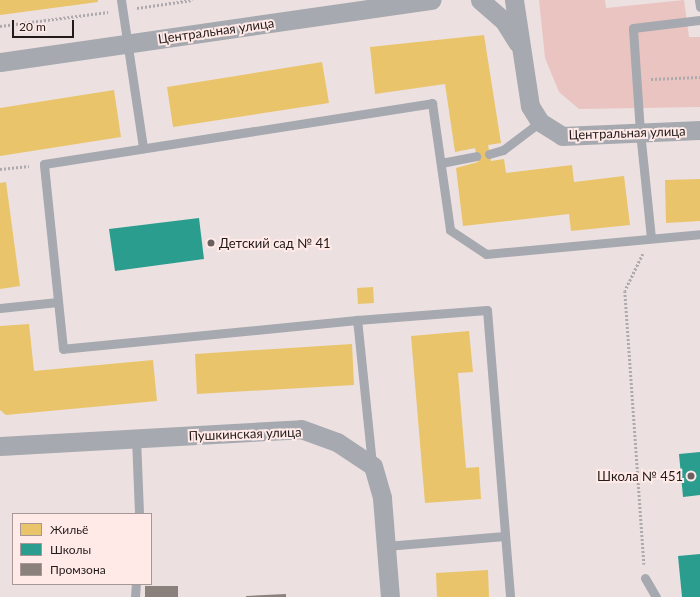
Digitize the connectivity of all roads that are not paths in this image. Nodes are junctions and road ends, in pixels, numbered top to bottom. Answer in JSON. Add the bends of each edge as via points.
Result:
{"nodes":[{"id":1,"x":121,"y":0,"type":"edge"},
{"id":2,"x":432,"y":0,"type":"edge"},
{"id":3,"x":480,"y":0,"type":"edge"},
{"id":4,"x":514,"y":0,"type":"edge"},
{"id":5,"x":699,"y":0,"type":"edge"},
{"id":6,"x":341,"y":7,"type":"edge"},
{"id":7,"x":700,"y":7,"type":"edge"},
{"id":8,"x":700,"y":20,"type":"edge"},
{"id":9,"x":126,"y":44,"type":"junction"},
{"id":10,"x":521,"y":47,"type":"junction"},
{"id":11,"x":0,"y":62,"type":"edge"},
{"id":12,"x":540,"y":122,"type":"junction"},
{"id":13,"x":700,"y":130,"type":"edge"},
{"id":14,"x":640,"y":132,"type":"junction"},
{"id":15,"x":144,"y":148,"type":"junction"},
{"id":16,"x":489,"y":154,"type":"dead end"},
{"id":17,"x":476,"y":156,"type":"dead end"},
{"id":18,"x":441,"y":163,"type":"junction"},
{"id":19,"x":700,"y":234,"type":"edge"},
{"id":20,"x":651,"y":238,"type":"junction"},
{"id":21,"x":58,"y":302,"type":"junction"},
{"id":22,"x":0,"y":308,"type":"edge"},
{"id":23,"x":357,"y":320,"type":"junction"},
{"id":24,"x":136,"y":438,"type":"junction"},
{"id":25,"x":0,"y":446,"type":"edge"},
{"id":26,"x":372,"y":466,"type":"junction"},
{"id":27,"x":139,"y":513,"type":"edge"},
{"id":28,"x":505,"y":536,"type":"junction"},
{"id":29,"x":386,"y":546,"type":"junction"},
{"id":30,"x":646,"y":578,"type":"road end"},
{"id":31,"x":136,"y":585,"type":"edge"},
{"id":32,"x":135,"y":597,"type":"edge"},
{"id":33,"x":390,"y":597,"type":"edge"},
{"id":34,"x":510,"y":597,"type":"edge"},
{"id":35,"x":656,"y":597,"type":"edge"}],
"edges":[{"from":1,"to":9,"type":"lane"},
{"from":2,"to":6,"type":"street","name":"Центральная улица"},
{"from":3,"to":10,"type":"street","name":"Центральная улица","via":[[504,21]]},
{"from":4,"to":10,"type":"street","name":"Центральная улица"},
{"from":5,"to":7,"type":"lane"},
{"from":6,"to":9,"type":"street","name":"Центральная улица"},
{"from":8,"to":14,"type":"lane","via":[[633,28]]},
{"from":9,"to":11,"type":"street","name":"Центральная улица"},
{"from":9,"to":15,"type":"lane"},
{"from":10,"to":12,"type":"street","name":"Центральная улица","via":[[530,106]]},
{"from":12,"to":14,"type":"street","name":"Центральная улица","via":[[562,136]]},
{"from":12,"to":16,"type":"lane","via":[[503,150]]},
{"from":13,"to":14,"type":"street","name":"Центральная улица"},
{"from":14,"to":20,"type":"lane"},
{"from":15,"to":18,"type":"lane","via":[[432,103]]},
{"from":15,"to":21,"type":"lane","via":[[44,164]]},
{"from":17,"to":18,"type":"lane"},
{"from":18,"to":20,"type":"lane","via":[[450,230],[486,254]]},
{"from":19,"to":20,"type":"lane"},
{"from":21,"to":22,"type":"lane"},
{"from":21,"to":23,"type":"lane","via":[[63,350]]},
{"from":23,"to":26,"type":"lane"},
{"from":23,"to":28,"type":"lane","via":[[487,310]]},
{"from":24,"to":25,"type":"street","name":"Пушкинская улица"},
{"from":24,"to":26,"type":"street","name":"Пушкинская улица","via":[[301,429],[337,442]]},
{"from":24,"to":27,"type":"lane"},
{"from":26,"to":29,"type":"street","via":[[382,498]]},
{"from":28,"to":29,"type":"lane"},
{"from":28,"to":34,"type":"lane"},
{"from":29,"to":33,"type":"street"},
{"from":30,"to":35,"type":"lane"},
{"from":31,"to":32,"type":"lane"}]}
